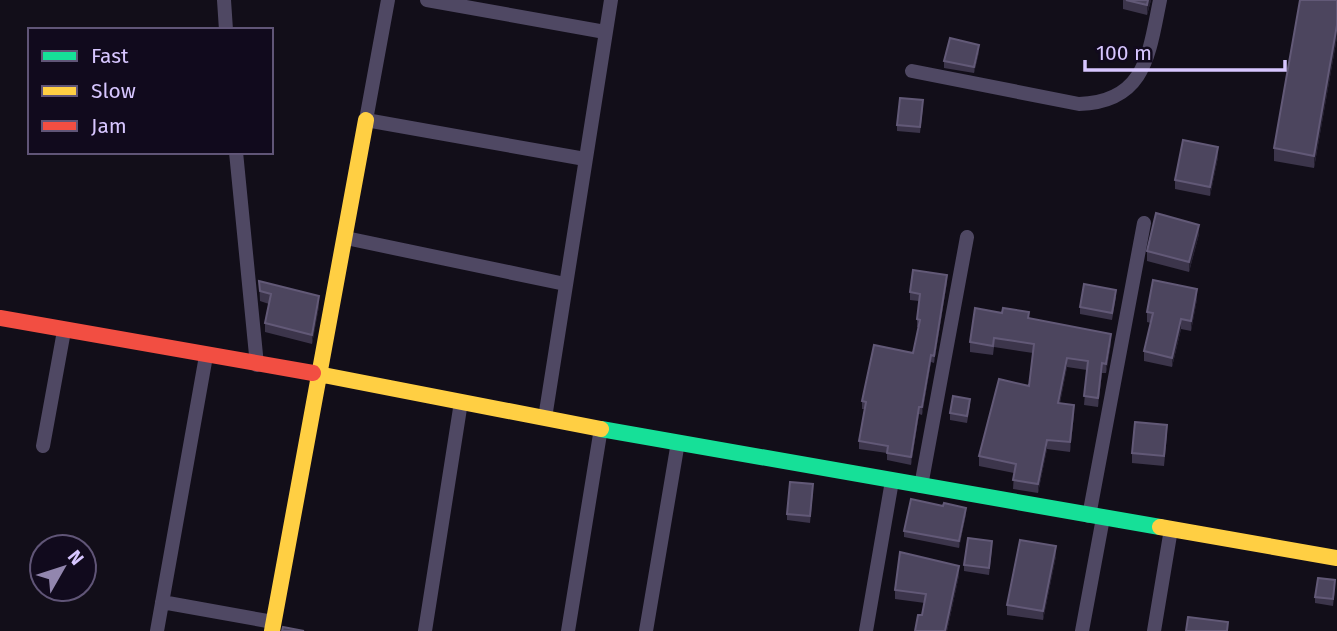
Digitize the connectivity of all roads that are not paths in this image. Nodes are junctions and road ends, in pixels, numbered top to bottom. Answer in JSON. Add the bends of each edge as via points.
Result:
{"nodes":[{"id":1,"x":224,"y":0,"type":"edge"},
{"id":2,"x":388,"y":0,"type":"edge"},
{"id":3,"x":427,"y":0,"type":"edge"},
{"id":4,"x":611,"y":0,"type":"edge"},
{"id":5,"x":1160,"y":0,"type":"edge"},
{"id":6,"x":226,"y":28,"type":"edge"},
{"id":7,"x":606,"y":32,"type":"junction"},
{"id":8,"x":912,"y":71,"type":"dead end"},
{"id":9,"x":366,"y":120,"type":"junction"},
{"id":10,"x":236,"y":154,"type":"edge"},
{"id":11,"x":585,"y":159,"type":"junction"},
{"id":12,"x":1144,"y":223,"type":"dead end"},
{"id":13,"x":967,"y":237,"type":"dead end"},
{"id":14,"x":346,"y":238,"type":"junction"},
{"id":15,"x":565,"y":285,"type":"junction"},
{"id":16,"x":0,"y":318,"type":"edge"},
{"id":17,"x":64,"y":331,"type":"junction"},
{"id":18,"x":206,"y":356,"type":"junction"},
{"id":19,"x":257,"y":365,"type":"junction"},
{"id":20,"x":319,"y":374,"type":"junction"},
{"id":21,"x":461,"y":402,"type":"junction"},
{"id":22,"x":544,"y":418,"type":"junction"},
{"id":23,"x":601,"y":428,"type":"junction"},
{"id":24,"x":678,"y":442,"type":"junction"},
{"id":25,"x":43,"y":446,"type":"dead end"},
{"id":26,"x":892,"y":481,"type":"junction"},
{"id":27,"x":921,"y":486,"type":"junction"},
{"id":28,"x":1096,"y":517,"type":"junction"},
{"id":29,"x":1171,"y":529,"type":"junction"},
{"id":30,"x":1337,"y":558,"type":"edge"},
{"id":31,"x":162,"y":602,"type":"junction"},
{"id":32,"x":272,"y":626,"type":"edge"},
{"id":33,"x":156,"y":631,"type":"edge"},
{"id":34,"x":425,"y":631,"type":"edge"},
{"id":35,"x":568,"y":631,"type":"edge"},
{"id":36,"x":646,"y":631,"type":"edge"},
{"id":37,"x":866,"y":631,"type":"edge"},
{"id":38,"x":1082,"y":631,"type":"edge"},
{"id":39,"x":1154,"y":631,"type":"edge"}],
"edges":[{"from":1,"to":6,"type":"street"},
{"from":2,"to":9,"type":"street"},
{"from":3,"to":7,"type":"street"},
{"from":4,"to":7,"type":"street"},
{"from":5,"to":8,"type":"street","via":[[1143,70],[1123,92],[1095,104]]},
{"from":7,"to":11,"type":"street"},
{"from":9,"to":11,"type":"street"},
{"from":9,"to":14,"type":"street"},
{"from":10,"to":19,"type":"street"},
{"from":11,"to":15,"type":"street"},
{"from":12,"to":28,"type":"street"},
{"from":13,"to":27,"type":"street"},
{"from":14,"to":15,"type":"street"},
{"from":14,"to":20,"type":"street"},
{"from":15,"to":22,"type":"street"},
{"from":16,"to":17,"type":"street"},
{"from":17,"to":18,"type":"street"},
{"from":17,"to":25,"type":"street"},
{"from":18,"to":19,"type":"street"},
{"from":18,"to":31,"type":"street"},
{"from":19,"to":20,"type":"street"},
{"from":20,"to":21,"type":"street"},
{"from":20,"to":32,"type":"street"},
{"from":21,"to":22,"type":"street"},
{"from":21,"to":34,"type":"street"},
{"from":22,"to":23,"type":"street"},
{"from":23,"to":24,"type":"street"},
{"from":23,"to":35,"type":"street"},
{"from":24,"to":26,"type":"street"},
{"from":24,"to":36,"type":"street"},
{"from":26,"to":27,"type":"street"},
{"from":26,"to":37,"type":"street"},
{"from":27,"to":28,"type":"street"},
{"from":28,"to":29,"type":"street"},
{"from":28,"to":38,"type":"street"},
{"from":29,"to":30,"type":"street"},
{"from":29,"to":39,"type":"street"},
{"from":31,"to":32,"type":"street"},
{"from":31,"to":33,"type":"street"}]}
